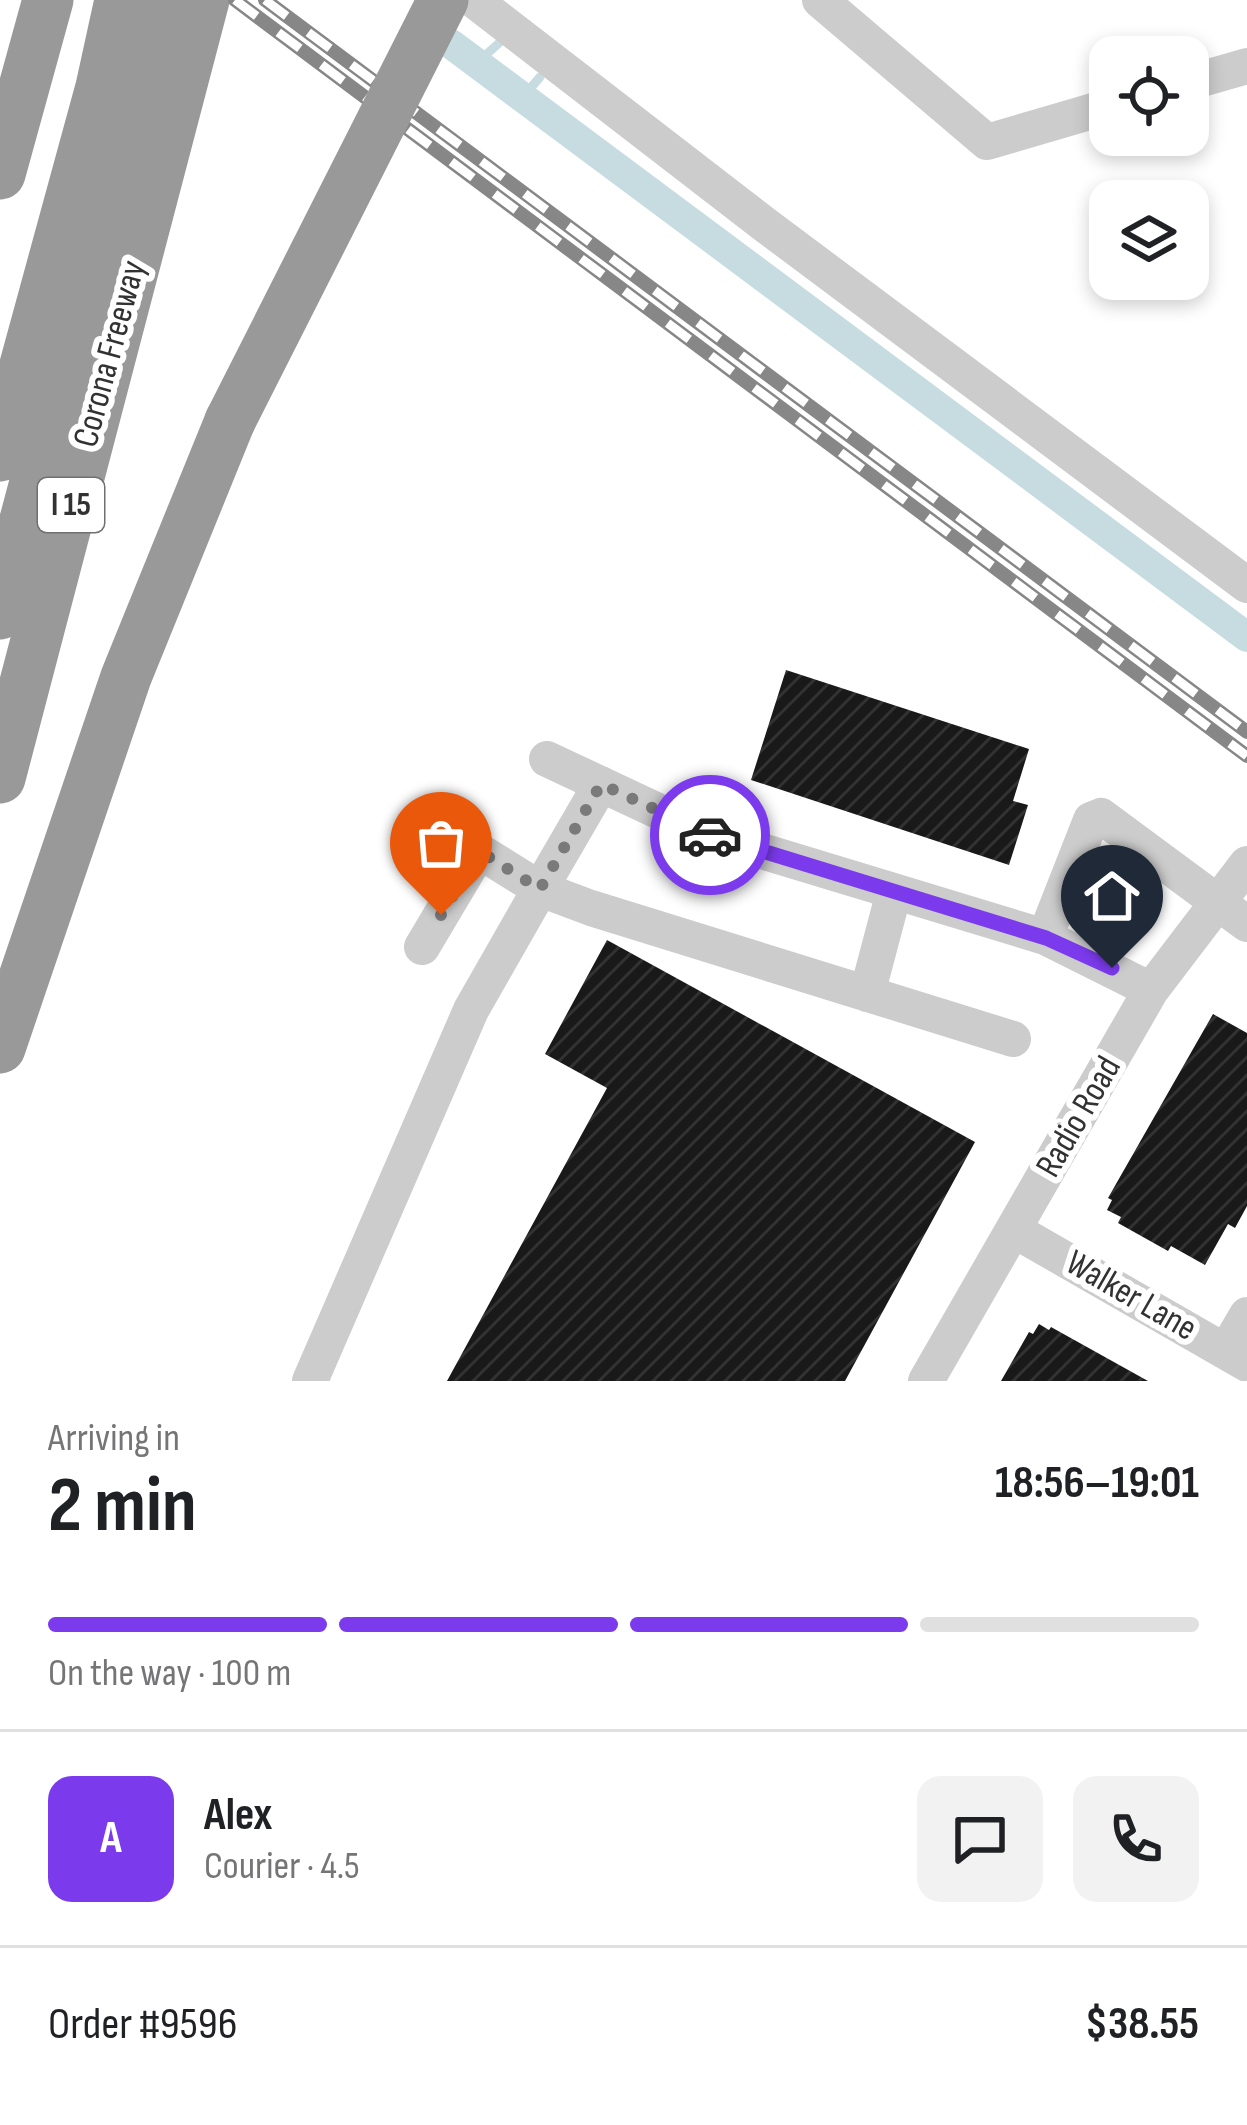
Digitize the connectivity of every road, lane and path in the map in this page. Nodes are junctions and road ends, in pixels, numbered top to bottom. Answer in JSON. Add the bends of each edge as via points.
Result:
{"nodes":[{"id":1,"x":48,"y":0,"type":"edge"},
{"id":2,"x":83,"y":0,"type":"edge"},
{"id":3,"x":120,"y":0,"type":"edge"},
{"id":4,"x":163,"y":0,"type":"edge"},
{"id":5,"x":204,"y":0,"type":"edge"},
{"id":6,"x":406,"y":0,"type":"edge"},
{"id":7,"x":443,"y":0,"type":"edge"},
{"id":8,"x":820,"y":0,"type":"edge"},
{"id":9,"x":476,"y":1,"type":"edge"},
{"id":10,"x":1247,"y":66,"type":"edge"},
{"id":11,"x":1209,"y":77,"type":"edge"},
{"id":12,"x":1089,"y":112,"type":"edge"},
{"id":13,"x":0,"y":174,"type":"edge"},
{"id":14,"x":125,"y":219,"type":"junction"},
{"id":15,"x":0,"y":333,"type":"edge"},
{"id":16,"x":230,"y":421,"type":"junction"},
{"id":17,"x":0,"y":456,"type":"edge"},
{"id":18,"x":1247,"y":585,"type":"edge"},
{"id":19,"x":0,"y":614,"type":"edge"},
{"id":20,"x":548,"y":759,"type":"dead end"},
{"id":21,"x":0,"y":778,"type":"edge"},
{"id":22,"x":601,"y":784,"type":"junction"},
{"id":23,"x":1247,"y":864,"type":"edge"},
{"id":24,"x":540,"y":889,"type":"junction"},
{"id":25,"x":894,"y":892,"type":"junction"},
{"id":26,"x":1233,"y":914,"type":"edge"},
{"id":27,"x":1046,"y":938,"type":"junction"},
{"id":28,"x":422,"y":947,"type":"dead end"},
{"id":29,"x":1151,"y":989,"type":"junction"},
{"id":30,"x":867,"y":994,"type":"junction"},
{"id":31,"x":1013,"y":1039,"type":"dead end"},
{"id":32,"x":0,"y":1048,"type":"edge"},
{"id":33,"x":1014,"y":1229,"type":"junction"},
{"id":34,"x":1247,"y":1316,"type":"edge"},
{"id":35,"x":1237,"y":1358,"type":"edge"},
{"id":36,"x":310,"y":1381,"type":"edge"},
{"id":37,"x":926,"y":1381,"type":"edge"}],
"edges":[{"from":1,"to":13,"type":"highway"},
{"from":2,"to":15,"type":"highway"},
{"from":3,"to":17,"type":"highway"},
{"from":4,"to":14,"type":"highway","via":[[138,103]]},
{"from":5,"to":14,"type":"highway","name":"Corona Freeway","number":"I 15"},
{"from":6,"to":16,"type":"highway","bridge":true},
{"from":7,"to":16,"type":"highway","bridge":true},
{"from":8,"to":12,"type":"street","via":[[987,142]]},
{"from":9,"to":18,"type":"street"},
{"from":10,"to":11,"type":"street"},
{"from":14,"to":19,"type":"highway"},
{"from":14,"to":21,"type":"highway","name":"Corona Freeway","number":"I 15"},
{"from":16,"to":32,"type":"highway","via":[[126,677]]},
{"from":20,"to":22,"type":"street"},
{"from":22,"to":24,"type":"street"},
{"from":22,"to":25,"type":"street","via":[[709,835]]},
{"from":23,"to":26,"type":"street","name":"Radio Road"},
{"from":24,"to":28,"type":"street","via":[[479,851]]},
{"from":24,"to":30,"type":"street"},
{"from":24,"to":36,"type":"street","via":[[470,1010]]},
{"from":25,"to":27,"type":"street"},
{"from":25,"to":30,"type":"street"},
{"from":26,"to":27,"type":"street","via":[[1101,816],[1091,820]]},
{"from":26,"to":29,"type":"street","name":"Radio Road"},
{"from":27,"to":29,"type":"street"},
{"from":29,"to":33,"type":"street","name":"Radio Road"},
{"from":30,"to":31,"type":"street"},
{"from":33,"to":35,"type":"street","name":"Walker Lane"},
{"from":33,"to":37,"type":"street","name":"Radio Road"},
{"from":34,"to":35,"type":"street"}]}
